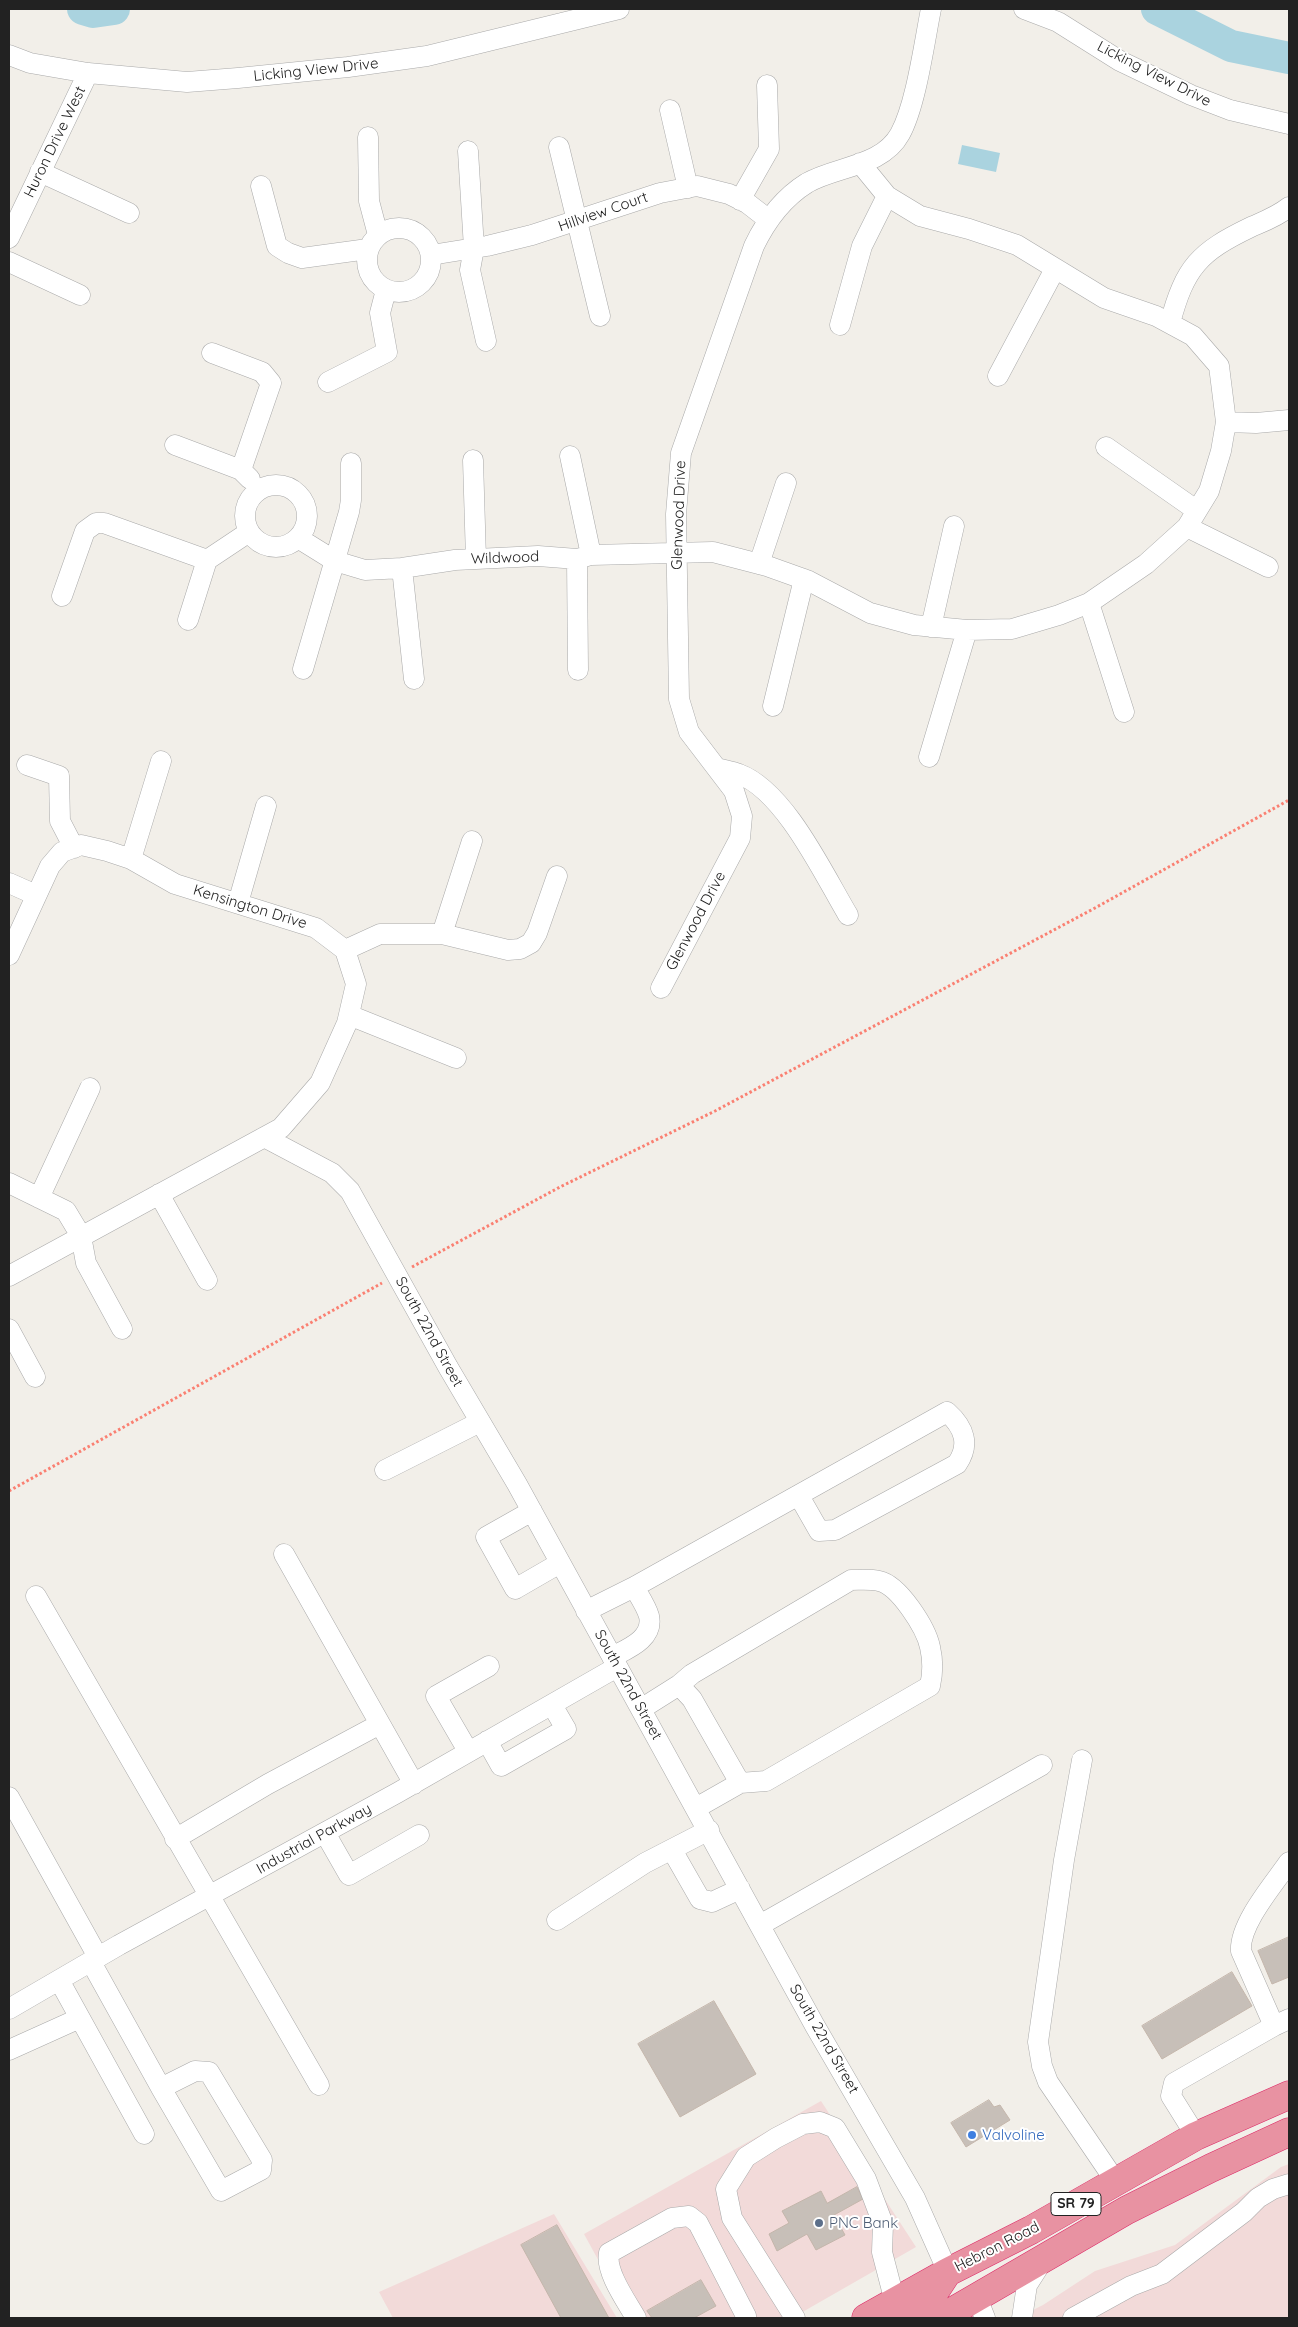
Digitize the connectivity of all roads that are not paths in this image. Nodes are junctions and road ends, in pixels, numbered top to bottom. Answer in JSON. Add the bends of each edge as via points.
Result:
{"nodes":[{"id":1,"x":619,"y":9,"type":"edge"},
{"id":2,"x":931,"y":9,"type":"edge"},
{"id":3,"x":1024,"y":9,"type":"edge"},
{"id":4,"x":9,"y":55,"type":"edge"},
{"id":5,"x":88,"y":73,"type":"junction"},
{"id":6,"x":766,"y":85,"type":"dead end"},
{"id":7,"x":670,"y":110,"type":"dead end"},
{"id":8,"x":1289,"y":124,"type":"edge"},
{"id":9,"x":368,"y":137,"type":"dead end"},
{"id":10,"x":559,"y":147,"type":"dead end"},
{"id":11,"x":468,"y":151,"type":"dead end"},
{"id":12,"x":860,"y":163,"type":"junction"},
{"id":13,"x":40,"y":172,"type":"junction"},
{"id":14,"x":261,"y":186,"type":"dead end"},
{"id":15,"x":688,"y":188,"type":"junction"},
{"id":16,"x":887,"y":196,"type":"junction"},
{"id":17,"x":740,"y":200,"type":"junction"},
{"id":18,"x":1289,"y":207,"type":"edge"},
{"id":19,"x":129,"y":213,"type":"dead end"},
{"id":20,"x":578,"y":220,"type":"junction"},
{"id":21,"x":769,"y":220,"type":"junction"},
{"id":22,"x":9,"y":238,"type":"edge"},
{"id":23,"x":373,"y":242,"type":"junction"},
{"id":24,"x":474,"y":248,"type":"junction"},
{"id":25,"x":431,"y":256,"type":"junction"},
{"id":26,"x":9,"y":262,"type":"edge"},
{"id":27,"x":1056,"y":269,"type":"junction"},
{"id":28,"x":386,"y":290,"type":"junction"},
{"id":29,"x":80,"y":294,"type":"dead end"},
{"id":30,"x":600,"y":316,"type":"dead end"},
{"id":31,"x":1170,"y":323,"type":"junction"},
{"id":32,"x":840,"y":325,"type":"dead end"},
{"id":33,"x":486,"y":341,"type":"dead end"},
{"id":34,"x":212,"y":353,"type":"dead end"},
{"id":35,"x":998,"y":376,"type":"dead end"},
{"id":36,"x":328,"y":382,"type":"dead end"},
{"id":37,"x":1289,"y":420,"type":"edge"},
{"id":38,"x":1226,"y":422,"type":"junction"},
{"id":39,"x":175,"y":445,"type":"dead end"},
{"id":40,"x":1106,"y":446,"type":"dead end"},
{"id":41,"x":570,"y":456,"type":"dead end"},
{"id":42,"x":473,"y":460,"type":"dead end"},
{"id":43,"x":351,"y":463,"type":"dead end"},
{"id":44,"x":241,"y":470,"type":"junction"},
{"id":45,"x":786,"y":483,"type":"dead end"},
{"id":46,"x":260,"y":489,"type":"junction"},
{"id":47,"x":1191,"y":518,"type":"junction"},
{"id":48,"x":954,"y":526,"type":"dead end"},
{"id":49,"x":249,"y":532,"type":"junction"},
{"id":50,"x":298,"y":538,"type":"junction"},
{"id":51,"x":676,"y":553,"type":"junction"},
{"id":52,"x":584,"y":557,"type":"junction"},
{"id":53,"x":476,"y":559,"type":"junction"},
{"id":54,"x":206,"y":560,"type":"junction"},
{"id":55,"x":335,"y":561,"type":"junction"},
{"id":56,"x":759,"y":564,"type":"junction"},
{"id":57,"x":1268,"y":567,"type":"dead end"},
{"id":58,"x":402,"y":568,"type":"junction"},
{"id":59,"x":804,"y":579,"type":"junction"},
{"id":60,"x":62,"y":596,"type":"dead end"},
{"id":61,"x":1088,"y":603,"type":"junction"},
{"id":62,"x":188,"y":620,"type":"dead end"},
{"id":63,"x":931,"y":627,"type":"junction"},
{"id":64,"x":967,"y":630,"type":"junction"},
{"id":65,"x":303,"y":669,"type":"dead end"},
{"id":66,"x":578,"y":670,"type":"dead end"},
{"id":67,"x":414,"y":679,"type":"dead end"},
{"id":68,"x":773,"y":706,"type":"dead end"},
{"id":69,"x":1124,"y":712,"type":"dead end"},
{"id":70,"x":929,"y":757,"type":"dead end"},
{"id":71,"x":160,"y":761,"type":"dead end"},
{"id":72,"x":27,"y":765,"type":"dead end"},
{"id":73,"x":716,"y":768,"type":"junction"},
{"id":74,"x":266,"y":806,"type":"dead end"},
{"id":75,"x":472,"y":841,"type":"dead end"},
{"id":76,"x":74,"y":848,"type":"junction"},
{"id":77,"x":131,"y":859,"type":"junction"},
{"id":78,"x":557,"y":876,"type":"dead end"},
{"id":79,"x":9,"y":883,"type":"edge"},
{"id":80,"x":36,"y":895,"type":"junction"},
{"id":81,"x":238,"y":903,"type":"junction"},
{"id":82,"x":848,"y":915,"type":"dead end"},
{"id":83,"x":442,"y":934,"type":"junction"},
{"id":84,"x":345,"y":950,"type":"junction"},
{"id":85,"x":9,"y":955,"type":"edge"},
{"id":86,"x":661,"y":988,"type":"dead end"},
{"id":87,"x":349,"y":1014,"type":"junction"},
{"id":88,"x":456,"y":1058,"type":"dead end"},
{"id":89,"x":90,"y":1088,"type":"dead end"},
{"id":90,"x":264,"y":1137,"type":"junction"},
{"id":91,"x":9,"y":1183,"type":"edge"},
{"id":92,"x":159,"y":1194,"type":"junction"},
{"id":93,"x":39,"y":1198,"type":"junction"},
{"id":94,"x":81,"y":1236,"type":"junction"},
{"id":95,"x":9,"y":1276,"type":"edge"},
{"id":96,"x":207,"y":1280,"type":"dead end"},
{"id":97,"x":122,"y":1329,"type":"dead end"},
{"id":98,"x":9,"y":1330,"type":"edge"},
{"id":99,"x":35,"y":1377,"type":"dead end"},
{"id":100,"x":480,"y":1422,"type":"junction"},
{"id":101,"x":385,"y":1470,"type":"dead end"},
{"id":102,"x":799,"y":1496,"type":"junction"},
{"id":103,"x":532,"y":1511,"type":"junction"},
{"id":104,"x":284,"y":1554,"type":"dead end"},
{"id":105,"x":560,"y":1564,"type":"junction"},
{"id":106,"x":634,"y":1587,"type":"junction"},
{"id":107,"x":36,"y":1596,"type":"dead end"},
{"id":108,"x":586,"y":1611,"type":"junction"},
{"id":109,"x":614,"y":1662,"type":"junction"},
{"id":110,"x":489,"y":1666,"type":"dead end"},
{"id":111,"x":679,"y":1685,"type":"junction"},
{"id":112,"x":552,"y":1705,"type":"junction"},
{"id":113,"x":642,"y":1709,"type":"junction"},
{"id":114,"x":380,"y":1724,"type":"junction"},
{"id":115,"x":487,"y":1741,"type":"junction"},
{"id":116,"x":468,"y":1751,"type":"junction"},
{"id":117,"x":1082,"y":1760,"type":"dead end"},
{"id":118,"x":1042,"y":1765,"type":"dead end"},
{"id":119,"x":740,"y":1782,"type":"junction"},
{"id":120,"x":414,"y":1784,"type":"junction"},
{"id":121,"x":9,"y":1797,"type":"edge"},
{"id":122,"x":696,"y":1808,"type":"junction"},
{"id":123,"x":709,"y":1830,"type":"junction"},
{"id":124,"x":325,"y":1833,"type":"junction"},
{"id":125,"x":419,"y":1835,"type":"dead end"},
{"id":126,"x":175,"y":1839,"type":"junction"},
{"id":127,"x":672,"y":1850,"type":"junction"},
{"id":128,"x":1289,"y":1862,"type":"edge"},
{"id":129,"x":740,"y":1889,"type":"junction"},
{"id":130,"x":208,"y":1896,"type":"junction"},
{"id":131,"x":557,"y":1920,"type":"dead end"},
{"id":132,"x":760,"y":1925,"type":"junction"},
{"id":133,"x":95,"y":1959,"type":"junction"},
{"id":134,"x":59,"y":1980,"type":"junction"},
{"id":135,"x":9,"y":2008,"type":"edge"},
{"id":136,"x":80,"y":2018,"type":"junction"},
{"id":137,"x":1281,"y":2022,"type":"edge"},
{"id":138,"x":9,"y":2050,"type":"edge"},
{"id":139,"x":319,"y":2085,"type":"dead end"},
{"id":140,"x":161,"y":2088,"type":"junction"},
{"id":141,"x":1289,"y":2095,"type":"edge"},
{"id":142,"x":867,"y":2114,"type":"junction"},
{"id":143,"x":835,"y":2128,"type":"junction"},
{"id":144,"x":1289,"y":2132,"type":"edge"},
{"id":145,"x":144,"y":2134,"type":"dead end"},
{"id":146,"x":1196,"y":2136,"type":"junction"},
{"id":147,"x":1165,"y":2154,"type":"junction"},
{"id":148,"x":1116,"y":2182,"type":"junction"},
{"id":149,"x":1289,"y":2184,"type":"edge"},
{"id":150,"x":1044,"y":2259,"type":"junction"},
{"id":151,"x":948,"y":2272,"type":"junction"},
{"id":152,"x":981,"y":2308,"type":"edge"},
{"id":153,"x":903,"y":2310,"type":"edge"},
{"id":154,"x":745,"y":2317,"type":"edge"},
{"id":155,"x":636,"y":2318,"type":"edge"},
{"id":156,"x":795,"y":2318,"type":"edge"},
{"id":157,"x":866,"y":2318,"type":"edge"},
{"id":158,"x":941,"y":2318,"type":"edge"},
{"id":159,"x":1022,"y":2318,"type":"edge"},
{"id":160,"x":1073,"y":2318,"type":"edge"}],
"edges":[{"from":1,"to":5,"type":"street","name":"Licking View Drive","via":[[427,56],[348,67],[186,82]]},
{"from":2,"to":12,"type":"street","name":"Glenwood Drive","via":[[909,112],[900,135],[889,149]]},
{"from":3,"to":8,"type":"street","name":"Licking View Drive","via":[[1058,22],[1120,60],[1191,95],[1230,110]]},
{"from":4,"to":5,"type":"street","name":"Licking View Drive","via":[[30,63]]},
{"from":5,"to":13,"type":"street","name":"Huron Drive West"},
{"from":6,"to":17,"type":"street","via":[[769,149]]},
{"from":7,"to":15,"type":"street"},
{"from":9,"to":23,"type":"street"},
{"from":10,"to":20,"type":"street"},
{"from":11,"to":24,"type":"street"},
{"from":12,"to":16,"type":"street","name":"Wildwood"},
{"from":12,"to":21,"type":"street","name":"Glenwood Drive","via":[[808,183],[782,203]]},
{"from":13,"to":19,"type":"street"},
{"from":13,"to":22,"type":"street","name":"Huron Drive West"},
{"from":14,"to":23,"type":"street","via":[[277,246],[288,253],[302,258]]},
{"from":15,"to":17,"type":"street","name":"Hillview Court","via":[[714,189]]},
{"from":15,"to":20,"type":"street","name":"Hillview Court","via":[[660,192]]},
{"from":16,"to":27,"type":"street","name":"Wildwood","via":[[920,216],[1017,245]]},
{"from":16,"to":32,"type":"street","via":[[862,246]]},
{"from":17,"to":21,"type":"street","name":"Hillview Court"},
{"from":18,"to":31,"type":"street","via":[[1220,243],[1196,260],[1177,298]]},
{"from":20,"to":24,"type":"street","name":"Hillview Court","via":[[532,235]]},
{"from":20,"to":30,"type":"street"},
{"from":21,"to":51,"type":"street","name":"Glenwood Drive","via":[[754,246],[681,453]]},
{"from":23,"to":25,"type":"street","via":[[388,229],[411,230],[428,245]]},
{"from":23,"to":28,"type":"street","via":[[367,269],[378,285]]},
{"from":24,"to":25,"type":"street","name":"Hillview Court"},
{"from":24,"to":33,"type":"street","via":[[470,270]]},
{"from":25,"to":28,"type":"street","via":[[428,275],[415,289],[396,293]]},
{"from":26,"to":29,"type":"street"},
{"from":27,"to":31,"type":"street","name":"Wildwood","via":[[1104,298]]},
{"from":27,"to":35,"type":"street"},
{"from":28,"to":36,"type":"street","via":[[380,313],[387,352]]},
{"from":31,"to":38,"type":"street","name":"Wildwood","via":[[1193,336],[1219,366]]},
{"from":34,"to":44,"type":"street","via":[[262,372],[271,383]]},
{"from":37,"to":38,"type":"street"},
{"from":38,"to":47,"type":"street","name":"Wildwood","via":[[1208,491]]},
{"from":39,"to":44,"type":"street"},
{"from":40,"to":47,"type":"street"},
{"from":41,"to":52,"type":"street"},
{"from":42,"to":53,"type":"street"},
{"from":43,"to":55,"type":"street","via":[[350,505]]},
{"from":44,"to":46,"type":"street"},
{"from":45,"to":56,"type":"street"},
{"from":46,"to":49,"type":"street","via":[[247,504]]},
{"from":46,"to":50,"type":"street","via":[[284,486],[297,493],[303,501],[306,520]]},
{"from":47,"to":57,"type":"street"},
{"from":47,"to":61,"type":"street","name":"Wildwood","via":[[1146,564]]},
{"from":48,"to":63,"type":"street"},
{"from":49,"to":50,"type":"street","via":[[263,544],[272,546]]},
{"from":49,"to":54,"type":"street"},
{"from":50,"to":55,"type":"street","name":"Wildwood"},
{"from":51,"to":52,"type":"street","name":"Wildwood"},
{"from":51,"to":56,"type":"street","name":"Wildwood","via":[[713,552]]},
{"from":51,"to":73,"type":"street","name":"Glenwood Drive","via":[[679,699],[689,732]]},
{"from":52,"to":53,"type":"street","name":"Wildwood"},
{"from":52,"to":66,"type":"street"},
{"from":53,"to":58,"type":"street","name":"Wildwood"},
{"from":54,"to":60,"type":"street","via":[[104,523],[96,523],[85,531]]},
{"from":54,"to":62,"type":"street"},
{"from":55,"to":58,"type":"street","name":"Wildwood","via":[[365,570]]},
{"from":55,"to":65,"type":"street"},
{"from":56,"to":59,"type":"street","name":"Wildwood"},
{"from":58,"to":67,"type":"street"},
{"from":59,"to":63,"type":"street","name":"Wildwood","via":[[870,613]]},
{"from":59,"to":68,"type":"street"},
{"from":61,"to":64,"type":"street","name":"Wildwood","via":[[1012,629]]},
{"from":61,"to":69,"type":"street"},
{"from":63,"to":64,"type":"street","name":"Wildwood"},
{"from":64,"to":70,"type":"street"},
{"from":71,"to":77,"type":"street"},
{"from":72,"to":76,"type":"street","via":[[59,776],[60,821]]},
{"from":73,"to":82,"type":"street","via":[[740,774],[770,796],[787,814]]},
{"from":73,"to":86,"type":"street","name":"Glenwood Drive","via":[[737,799],[742,816],[740,838]]},
{"from":74,"to":81,"type":"street"},
{"from":75,"to":83,"type":"street"},
{"from":76,"to":77,"type":"street","name":"Kensington Drive","via":[[81,845],[107,850]]},
{"from":76,"to":80,"type":"street","via":[[62,852],[50,866]]},
{"from":77,"to":81,"type":"street","name":"Kensington Drive","via":[[175,884]]},
{"from":78,"to":83,"type":"street","via":[[537,933],[520,949],[508,950]]},
{"from":79,"to":80,"type":"street"},
{"from":80,"to":85,"type":"street"},
{"from":81,"to":84,"type":"street","name":"Kensington Drive","via":[[316,928]]},
{"from":83,"to":84,"type":"street","via":[[380,934]]},
{"from":84,"to":87,"type":"street","via":[[356,984]]},
{"from":87,"to":88,"type":"street"},
{"from":87,"to":90,"type":"street","via":[[320,1083],[281,1128]]},
{"from":89,"to":93,"type":"street"},
{"from":90,"to":92,"type":"street"},
{"from":90,"to":100,"type":"street","name":"South 22nd Street","via":[[332,1173],[350,1191]]},
{"from":91,"to":93,"type":"street"},
{"from":92,"to":94,"type":"street"},
{"from":92,"to":96,"type":"street"},
{"from":93,"to":94,"type":"street","via":[[66,1211]]},
{"from":94,"to":95,"type":"street"},
{"from":94,"to":97,"type":"street","via":[[86,1263]]},
{"from":98,"to":99,"type":"street"},
{"from":100,"to":101,"type":"street"},
{"from":100,"to":103,"type":"street","name":"South 22nd Street"},
{"from":102,"to":102,"type":"street","via":[[948,1412],[966,1441],[965,1453],[957,1464],[835,1530],[819,1531]]},
{"from":102,"to":106,"type":"street"},
{"from":103,"to":105,"type":"street","name":"South 22nd Street"},
{"from":103,"to":105,"type":"street","via":[[486,1537],[515,1589]]},
{"from":104,"to":114,"type":"street"},
{"from":105,"to":108,"type":"street","name":"South 22nd Street"},
{"from":106,"to":108,"type":"street"},
{"from":106,"to":109,"type":"street","name":"Industrial Parkway","via":[[649,1617],[648,1629],[641,1642]]},
{"from":107,"to":126,"type":"street"},
{"from":108,"to":109,"type":"street","name":"South 22nd Street"},
{"from":109,"to":112,"type":"street","name":"Industrial Parkway"},
{"from":109,"to":113,"type":"street","name":"South 22nd Street"},
{"from":110,"to":116,"type":"street","via":[[436,1696]]},
{"from":111,"to":113,"type":"street"},
{"from":111,"to":119,"type":"street","via":[[692,1699]]},
{"from":111,"to":119,"type":"street","via":[[692,1674],[852,1580],[879,1581],[892,1587],[907,1603],[929,1645],[933,1672],[930,1686],[766,1781]]},
{"from":112,"to":115,"type":"street","name":"Industrial Parkway"},
{"from":112,"to":115,"type":"street","via":[[566,1729],[501,1766]]},
{"from":113,"to":122,"type":"street","name":"South 22nd Street"},
{"from":114,"to":120,"type":"street"},
{"from":114,"to":126,"type":"street"},
{"from":115,"to":116,"type":"street","name":"Industrial Parkway"},
{"from":116,"to":120,"type":"street","name":"Industrial Parkway"},
{"from":117,"to":148,"type":"street","via":[[1038,2042],[1048,2082]]},
{"from":118,"to":132,"type":"street"},
{"from":119,"to":122,"type":"street"},
{"from":120,"to":124,"type":"street","name":"Industrial Parkway"},
{"from":121,"to":133,"type":"street"},
{"from":122,"to":123,"type":"street","name":"South 22nd Street"},
{"from":123,"to":127,"type":"street"},
{"from":123,"to":129,"type":"street","name":"South 22nd Street"},
{"from":124,"to":125,"type":"street","via":[[349,1875]]},
{"from":124,"to":130,"type":"street","name":"Industrial Parkway"},
{"from":126,"to":130,"type":"street"},
{"from":127,"to":129,"type":"street","via":[[700,1899],[712,1902]]},
{"from":127,"to":131,"type":"street","via":[[645,1863]]},
{"from":128,"to":137,"type":"street","via":[[1241,1941],[1241,1951]]},
{"from":129,"to":132,"type":"street","name":"South 22nd Street"},
{"from":130,"to":133,"type":"street","name":"Industrial Parkway"},
{"from":130,"to":139,"type":"street"},
{"from":132,"to":142,"type":"street","name":"South 22nd Street"},
{"from":133,"to":134,"type":"street","name":"Industrial Parkway"},
{"from":133,"to":140,"type":"street"},
{"from":134,"to":135,"type":"street","name":"Industrial Parkway"},
{"from":134,"to":136,"type":"street"},
{"from":136,"to":138,"type":"street"},
{"from":136,"to":145,"type":"street"},
{"from":137,"to":146,"type":"street","via":[[1174,2083],[1171,2096]]},
{"from":140,"to":140,"type":"street","via":[[221,2191],[261,2170],[262,2160],[209,2072],[195,2071]]},
{"from":141,"to":146,"type":"highway","name":"Hebron Road","number":"SR 79"},
{"from":142,"to":143,"type":"street"},
{"from":142,"to":151,"type":"street","name":"South 22nd Street","via":[[915,2198]]},
{"from":143,"to":153,"type":"street","via":[[866,2178],[883,2224],[882,2252]]},
{"from":143,"to":156,"type":"street","via":[[820,2122],[803,2124],[776,2138],[746,2157],[726,2189],[732,2218]]},
{"from":144,"to":150,"type":"highway","name":"Hebron Road","number":"SR 79","via":[[1127,2210]]},
{"from":146,"to":147,"type":"highway","name":"Hebron Road","number":"SR 79"},
{"from":147,"to":148,"type":"highway","name":"Hebron Road","number":"SR 79"},
{"from":147,"to":152,"type":"highway","via":[[1151,2176],[1004,2258]]},
{"from":148,"to":151,"type":"highway","name":"Hebron Road","number":"SR 79"},
{"from":149,"to":160,"type":"street","via":[[1258,2198],[1162,2274],[1131,2286]]},
{"from":150,"to":152,"type":"highway","name":"Hebron Road","number":"SR 79"},
{"from":150,"to":159,"type":"street","via":[[1027,2285]]},
{"from":151,"to":153,"type":"highway","name":"Hebron Road","number":"SR 79"},
{"from":152,"to":158,"type":"highway","name":"Hebron Road","number":"SR 79"},
{"from":153,"to":157,"type":"highway","name":"Hebron Road","number":"SR 79"},
{"from":154,"to":155,"type":"street","via":[[698,2224],[688,2216],[672,2218],[609,2253],[607,2261]]}]}
